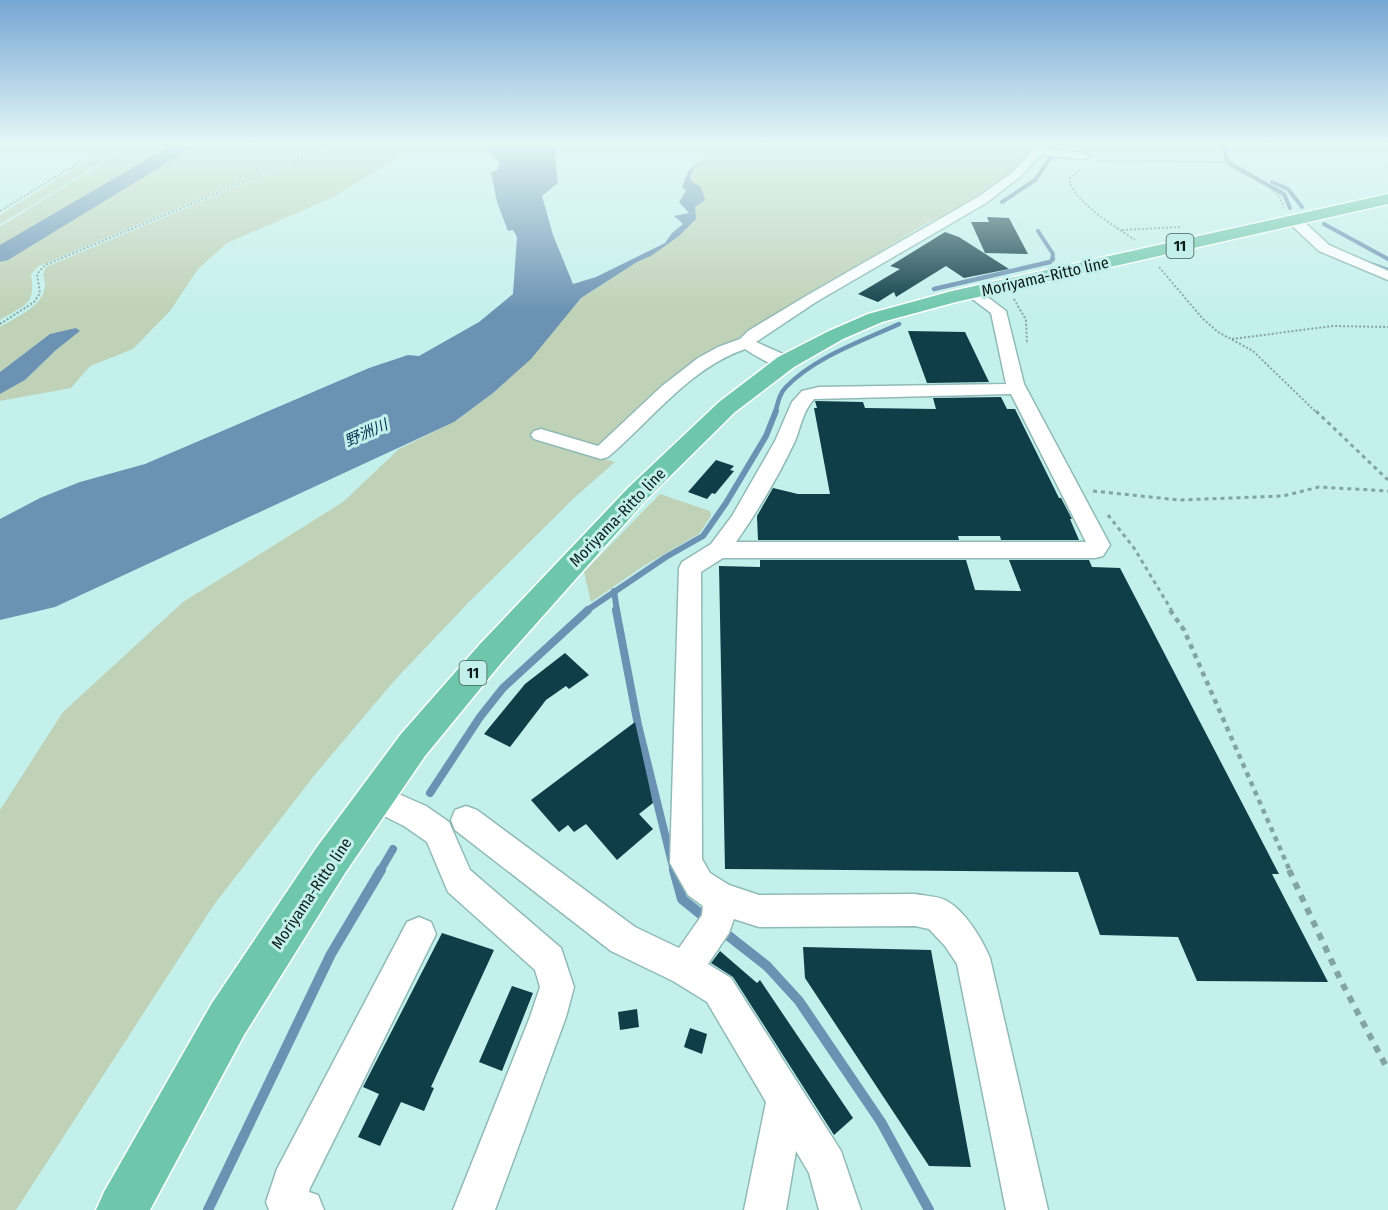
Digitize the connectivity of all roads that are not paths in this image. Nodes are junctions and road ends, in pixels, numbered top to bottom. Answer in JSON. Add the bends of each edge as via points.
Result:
{"nodes":[{"id":1,"x":983,"y":199,"type":"edge"},
{"id":2,"x":1386,"y":199,"type":"edge"},
{"id":3,"x":1294,"y":220,"type":"junction"},
{"id":4,"x":1388,"y":276,"type":"edge"},
{"id":5,"x":972,"y":292,"type":"junction"},
{"id":6,"x":746,"y":343,"type":"junction"},
{"id":7,"x":786,"y":362,"type":"junction"},
{"id":8,"x":1017,"y":389,"type":"junction"},
{"id":9,"x":541,"y":435,"type":"dead end"},
{"id":10,"x":718,"y":550,"type":"junction"},
{"id":11,"x":376,"y":797,"type":"junction"},
{"id":12,"x":466,"y":820,"type":"dead end"},
{"id":13,"x":716,"y":916,"type":"junction"},
{"id":14,"x":419,"y":934,"type":"dead end"},
{"id":15,"x":685,"y":969,"type":"junction"},
{"id":16,"x":786,"y":1099,"type":"junction"},
{"id":17,"x":122,"y":1210,"type":"edge"},
{"id":18,"x":303,"y":1210,"type":"edge"},
{"id":19,"x":474,"y":1210,"type":"edge"},
{"id":20,"x":765,"y":1210,"type":"edge"},
{"id":21,"x":840,"y":1210,"type":"edge"},
{"id":22,"x":1027,"y":1210,"type":"edge"}],
"edges":[{"from":1,"to":6,"type":"lane","via":[[811,299]]},
{"from":2,"to":3,"type":"main road","name":"Moriyama-Ritto line","number":"11"},
{"from":3,"to":4,"type":"lane","via":[[1324,248]]},
{"from":3,"to":5,"type":"main road","name":"Moriyama-Ritto line","number":"11"},
{"from":5,"to":7,"type":"main road","name":"Moriyama-Ritto line","number":"11","via":[[875,318]]},
{"from":5,"to":8,"type":"lane","via":[[998,311]]},
{"from":6,"to":7,"type":"lane"},
{"from":6,"to":9,"type":"lane","via":[[729,347],[679,379],[601,453]]},
{"from":7,"to":11,"type":"main road","name":"Moriyama-Ritto line","number":"11","via":[[727,407],[637,494],[491,652],[413,745]]},
{"from":8,"to":10,"type":"lane","via":[[808,395],[798,406],[785,441],[741,520]]},
{"from":8,"to":10,"type":"lane","via":[[1099,545],[1095,550]]},
{"from":10,"to":13,"type":"lane","via":[[690,568],[686,863]]},
{"from":11,"to":17,"type":"main road","name":"Moriyama-Ritto line","number":"11","via":[[228,1019]]},
{"from":11,"to":19,"type":"lane","via":[[438,832],[459,882],[549,960],[557,987]]},
{"from":12,"to":15,"type":"lane","via":[[623,939]]},
{"from":13,"to":15,"type":"lane"},
{"from":13,"to":22,"type":"lane","via":[[759,910],[915,910],[938,914],[973,958]]},
{"from":14,"to":18,"type":"lane","via":[[291,1183],[285,1202]]},
{"from":15,"to":16,"type":"lane","via":[[719,990]]},
{"from":16,"to":20,"type":"lane"},
{"from":16,"to":21,"type":"lane","via":[[826,1165]]}]}
